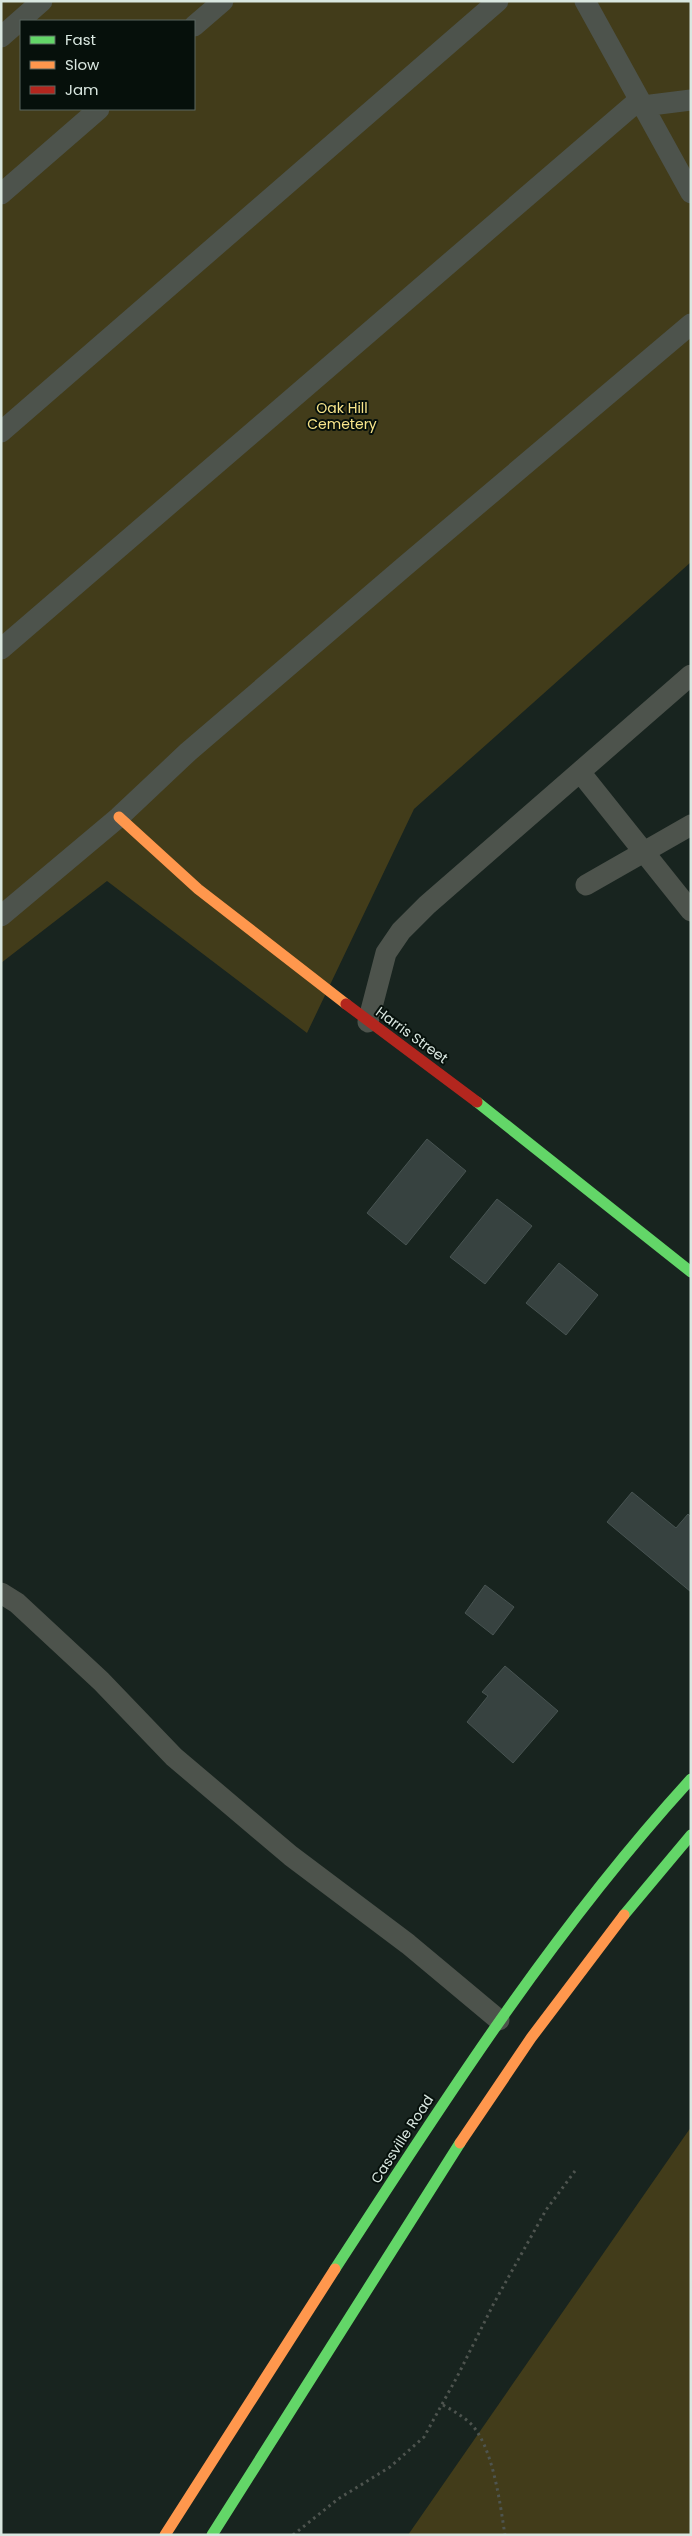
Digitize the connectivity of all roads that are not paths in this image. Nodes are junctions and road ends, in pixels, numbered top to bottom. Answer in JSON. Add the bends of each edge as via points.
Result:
{"nodes":[{"id":1,"x":42,"y":1,"type":"edge"},
{"id":2,"x":223,"y":1,"type":"edge"},
{"id":3,"x":498,"y":1,"type":"edge"},
{"id":4,"x":585,"y":1,"type":"edge"},
{"id":5,"x":20,"y":20,"type":"edge"},
{"id":6,"x":20,"y":20,"type":"edge"},
{"id":7,"x":195,"y":25,"type":"edge"},
{"id":8,"x":1,"y":37,"type":"edge"},
{"id":9,"x":691,"y":100,"type":"edge"},
{"id":10,"x":641,"y":103,"type":"junction"},
{"id":11,"x":98,"y":110,"type":"edge"},
{"id":12,"x":691,"y":193,"type":"edge"},
{"id":13,"x":1,"y":194,"type":"edge"},
{"id":14,"x":691,"y":324,"type":"edge"},
{"id":15,"x":1,"y":432,"type":"edge"},
{"id":16,"x":1,"y":649,"type":"edge"},
{"id":17,"x":691,"y":675,"type":"edge"},
{"id":18,"x":580,"y":772,"type":"junction"},
{"id":19,"x":119,"y":817,"type":"junction"},
{"id":20,"x":691,"y":825,"type":"edge"},
{"id":21,"x":643,"y":853,"type":"junction"},
{"id":22,"x":586,"y":885,"type":"dead end"},
{"id":23,"x":691,"y":911,"type":"edge"},
{"id":24,"x":1,"y":916,"type":"edge"},
{"id":25,"x":368,"y":1022,"type":"junction"},
{"id":26,"x":691,"y":1272,"type":"edge"},
{"id":27,"x":1,"y":1593,"type":"edge"},
{"id":28,"x":691,"y":1780,"type":"edge"},
{"id":29,"x":691,"y":1835,"type":"edge"},
{"id":30,"x":498,"y":2020,"type":"junction"},
{"id":31,"x":165,"y":2535,"type":"edge"},
{"id":32,"x":212,"y":2535,"type":"edge"}],
"edges":[{"from":1,"to":5,"type":"lane"},
{"from":2,"to":7,"type":"lane"},
{"from":3,"to":15,"type":"lane"},
{"from":4,"to":10,"type":"lane"},
{"from":6,"to":8,"type":"lane"},
{"from":9,"to":10,"type":"lane"},
{"from":10,"to":12,"type":"lane"},
{"from":10,"to":16,"type":"lane"},
{"from":11,"to":13,"type":"lane"},
{"from":14,"to":19,"type":"lane","via":[[203,739]]},
{"from":17,"to":18,"type":"lane"},
{"from":18,"to":21,"type":"lane"},
{"from":18,"to":25,"type":"lane","via":[[401,931],[386,953]]},
{"from":19,"to":24,"type":"lane"},
{"from":19,"to":25,"type":"main road","name":"Harris Street","via":[[164,862]]},
{"from":20,"to":21,"type":"lane"},
{"from":21,"to":22,"type":"lane"},
{"from":21,"to":23,"type":"lane"},
{"from":25,"to":26,"type":"main road","name":"Harris Street","via":[[455,1085]]},
{"from":27,"to":30,"type":"lane","via":[[17,1603],[101,1681],[180,1762],[291,1856],[408,1944]]},
{"from":28,"to":30,"type":"main road","name":"Cassville Road","via":[[593,1893]]},
{"from":29,"to":32,"type":"main road","via":[[630,1907],[531,2038],[472,2125]]},
{"from":30,"to":31,"type":"main road","name":"Cassville Road"}]}
